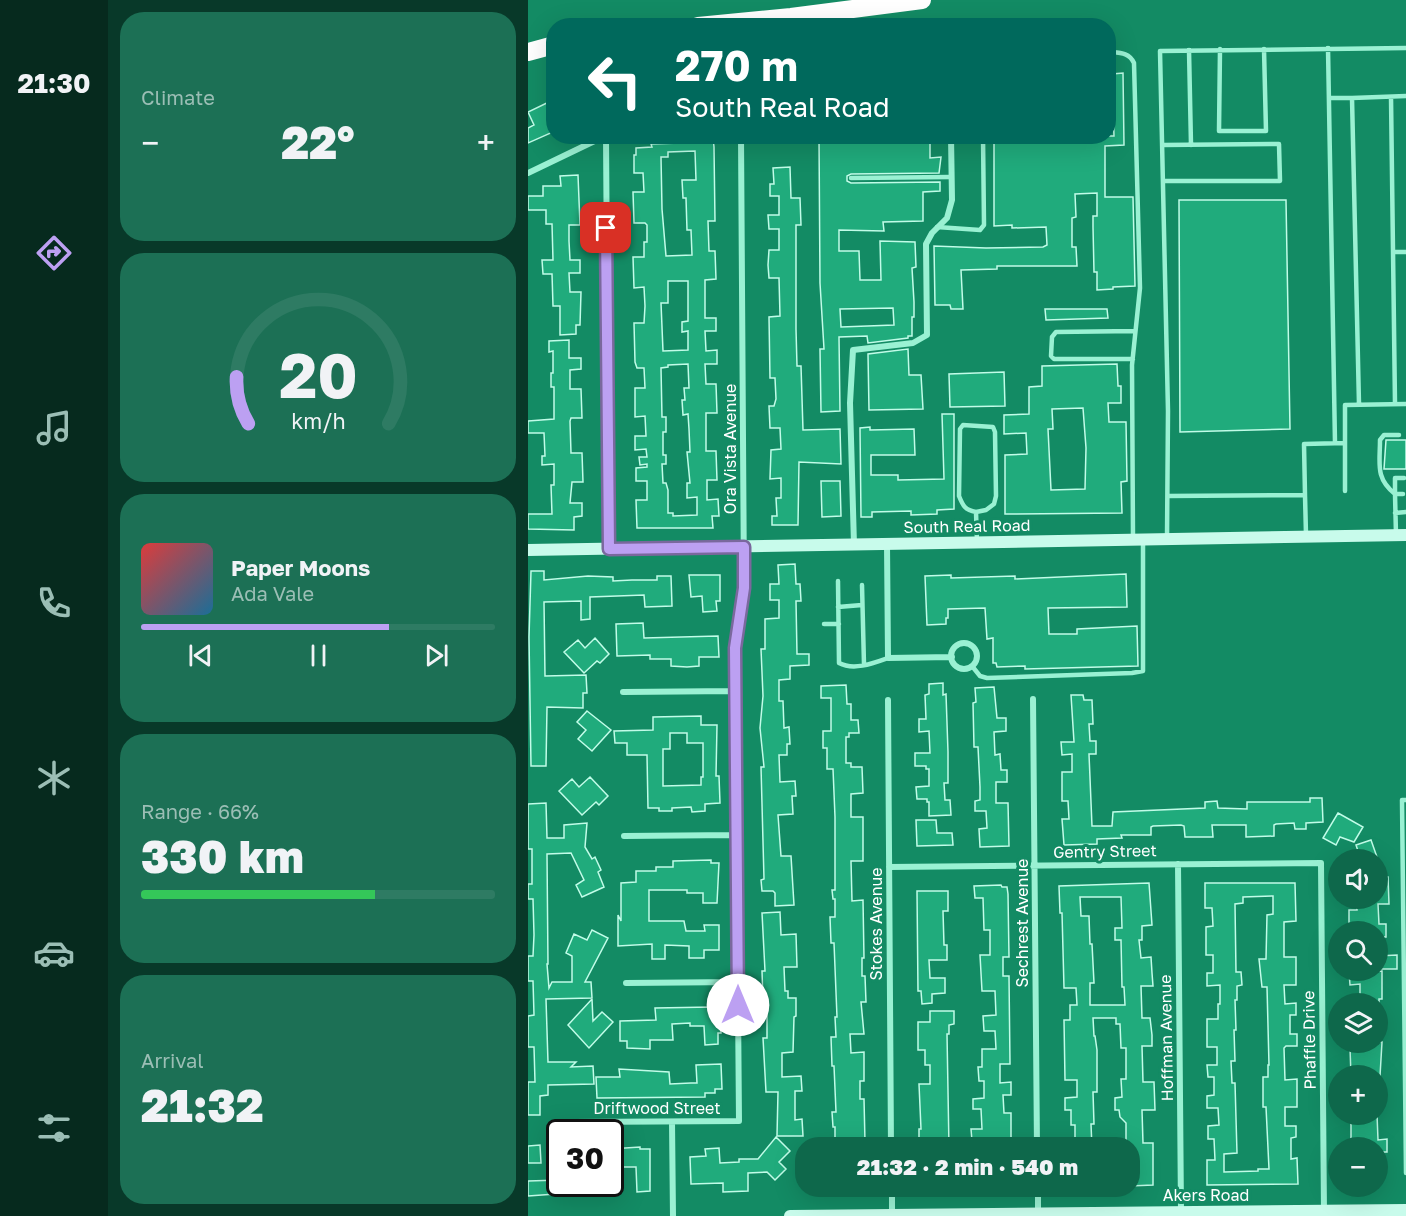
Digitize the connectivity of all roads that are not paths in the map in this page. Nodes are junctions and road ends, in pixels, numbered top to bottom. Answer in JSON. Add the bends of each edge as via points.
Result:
{"nodes":[{"id":1,"x":922,"y":0,"type":"edge"},
{"id":2,"x":781,"y":18,"type":"edge"},
{"id":3,"x":546,"y":47,"type":"edge"},
{"id":4,"x":1328,"y":48,"type":"junction"},
{"id":5,"x":1406,"y":48,"type":"edge"},
{"id":6,"x":1220,"y":49,"type":"junction"},
{"id":7,"x":1264,"y":49,"type":"junction"},
{"id":8,"x":1189,"y":50,"type":"junction"},
{"id":9,"x":528,"y":52,"type":"edge"},
{"id":10,"x":1116,"y":52,"type":"edge"},
{"id":11,"x":1406,"y":96,"type":"edge"},
{"id":12,"x":1391,"y":97,"type":"junction"},
{"id":13,"x":1329,"y":98,"type":"junction"},
{"id":14,"x":1352,"y":98,"type":"junction"},
{"id":15,"x":588,"y":144,"type":"edge"},
{"id":16,"x":605,"y":144,"type":"edge"},
{"id":17,"x":741,"y":144,"type":"edge"},
{"id":18,"x":951,"y":144,"type":"edge"},
{"id":19,"x":983,"y":144,"type":"edge"},
{"id":20,"x":1162,"y":145,"type":"junction"},
{"id":21,"x":1191,"y":145,"type":"junction"},
{"id":22,"x":528,"y":173,"type":"edge"},
{"id":23,"x":951,"y":177,"type":"junction"},
{"id":24,"x":850,"y":178,"type":"dead end"},
{"id":25,"x":1163,"y":181,"type":"junction"},
{"id":26,"x":937,"y":227,"type":"junction"},
{"id":27,"x":1393,"y":252,"type":"junction"},
{"id":28,"x":1406,"y":252,"type":"edge"},
{"id":29,"x":1135,"y":331,"type":"junction"},
{"id":30,"x":1133,"y":359,"type":"junction"},
{"id":31,"x":1359,"y":404,"type":"junction"},
{"id":32,"x":1395,"y":404,"type":"junction"},
{"id":33,"x":1406,"y":404,"type":"edge"},
{"id":34,"x":1399,"y":435,"type":"dead end"},
{"id":35,"x":1335,"y":443,"type":"junction"},
{"id":36,"x":1345,"y":443,"type":"junction"},
{"id":37,"x":1404,"y":477,"type":"dead end"},
{"id":38,"x":1345,"y":491,"type":"dead end"},
{"id":39,"x":1395,"y":494,"type":"junction"},
{"id":40,"x":1403,"y":494,"type":"dead end"},
{"id":41,"x":1305,"y":495,"type":"junction"},
{"id":42,"x":1168,"y":496,"type":"junction"},
{"id":43,"x":976,"y":512,"type":"junction"},
{"id":44,"x":1406,"y":512,"type":"edge"},
{"id":45,"x":1395,"y":513,"type":"junction"},
{"id":46,"x":1401,"y":535,"type":"edge"},
{"id":47,"x":1306,"y":537,"type":"junction"},
{"id":48,"x":1138,"y":539,"type":"junction"},
{"id":49,"x":1167,"y":539,"type":"junction"},
{"id":50,"x":977,"y":542,"type":"junction"},
{"id":51,"x":887,"y":544,"type":"junction"},
{"id":52,"x":854,"y":545,"type":"junction"},
{"id":53,"x":744,"y":547,"type":"junction"},
{"id":54,"x":609,"y":549,"type":"junction"},
{"id":55,"x":528,"y":550,"type":"edge"},
{"id":56,"x":838,"y":580,"type":"dead end"},
{"id":57,"x":862,"y":585,"type":"dead end"},
{"id":58,"x":862,"y":605,"type":"junction"},
{"id":59,"x":838,"y":607,"type":"junction"},
{"id":60,"x":824,"y":624,"type":"dead end"},
{"id":61,"x":838,"y":624,"type":"junction"},
{"id":62,"x":952,"y":657,"type":"junction"},
{"id":63,"x":888,"y":658,"type":"junction"},
{"id":64,"x":864,"y":665,"type":"junction"},
{"id":65,"x":972,"y":666,"type":"junction"},
{"id":66,"x":735,"y":691,"type":"junction"},
{"id":67,"x":623,"y":692,"type":"dead end"},
{"id":68,"x":1034,"y":699,"type":"dead end"},
{"id":69,"x":888,"y":700,"type":"dead end"},
{"id":70,"x":1406,"y":800,"type":"edge"},
{"id":71,"x":736,"y":835,"type":"junction"},
{"id":72,"x":624,"y":836,"type":"dead end"},
{"id":73,"x":1321,"y":863,"type":"joint"},
{"id":74,"x":1178,"y":864,"type":"junction"},
{"id":75,"x":1035,"y":866,"type":"junction"},
{"id":76,"x":889,"y":867,"type":"junction"},
{"id":77,"x":738,"y":982,"type":"junction"},
{"id":78,"x":626,"y":983,"type":"dead end"},
{"id":79,"x":739,"y":1121,"type":"joint"},
{"id":80,"x":624,"y":1122,"type":"edge"},
{"id":81,"x":672,"y":1122,"type":"junction"},
{"id":82,"x":891,"y":1137,"type":"edge"},
{"id":83,"x":1037,"y":1137,"type":"edge"},
{"id":84,"x":1406,"y":1173,"type":"edge"},
{"id":85,"x":892,"y":1197,"type":"edge"},
{"id":86,"x":1038,"y":1197,"type":"edge"},
{"id":87,"x":1406,"y":1210,"type":"edge"},
{"id":88,"x":1181,"y":1212,"type":"junction"},
{"id":89,"x":1038,"y":1213,"type":"junction"},
{"id":90,"x":1324,"y":1213,"type":"edge"},
{"id":91,"x":892,"y":1215,"type":"edge"},
{"id":92,"x":673,"y":1216,"type":"edge"},
{"id":93,"x":790,"y":1216,"type":"edge"},
{"id":94,"x":816,"y":1216,"type":"edge"}],
"edges":[{"from":1,"to":2,"type":"highway"},
{"from":3,"to":9,"type":"highway"},
{"from":4,"to":5,"type":"lane"},
{"from":4,"to":7,"type":"lane"},
{"from":4,"to":13,"type":"lane"},
{"from":6,"to":7,"type":"lane"},
{"from":6,"to":7,"type":"lane","via":[[1220,131],[1266,131]]},
{"from":6,"to":8,"type":"lane"},
{"from":8,"to":20,"type":"lane","via":[[1160,51]]},
{"from":8,"to":21,"type":"lane"},
{"from":10,"to":29,"type":"lane","via":[[1131,57],[1134,63],[1140,288]]},
{"from":11,"to":12,"type":"lane"},
{"from":12,"to":14,"type":"lane"},
{"from":12,"to":27,"type":"lane"},
{"from":13,"to":14,"type":"lane"},
{"from":13,"to":35,"type":"lane"},
{"from":14,"to":31,"type":"lane"},
{"from":15,"to":22,"type":"street"},
{"from":16,"to":54,"type":"street"},
{"from":17,"to":53,"type":"street","name":"Ora Vista Avenue"},
{"from":18,"to":23,"type":"street"},
{"from":19,"to":26,"type":"lane","via":[[984,225],[980,230]]},
{"from":20,"to":21,"type":"lane"},
{"from":20,"to":25,"type":"lane"},
{"from":21,"to":25,"type":"lane","via":[[1279,144],[1280,181]]},
{"from":23,"to":24,"type":"lane"},
{"from":23,"to":26,"type":"street","via":[[947,218]]},
{"from":25,"to":42,"type":"lane"},
{"from":26,"to":52,"type":"street","via":[[926,244],[927,335],[913,343],[853,350],[850,403]]},
{"from":27,"to":28,"type":"lane"},
{"from":27,"to":32,"type":"lane"},
{"from":29,"to":30,"type":"lane"},
{"from":29,"to":30,"type":"lane","via":[[1056,332],[1052,336],[1054,359]]},
{"from":30,"to":48,"type":"lane"},
{"from":31,"to":32,"type":"lane"},
{"from":31,"to":36,"type":"lane","via":[[1345,405]]},
{"from":32,"to":33,"type":"lane"},
{"from":34,"to":39,"type":"lane","via":[[1384,435],[1380,440],[1380,477]]},
{"from":35,"to":36,"type":"lane"},
{"from":35,"to":41,"type":"lane","via":[[1304,444]]},
{"from":36,"to":38,"type":"lane"},
{"from":37,"to":39,"type":"lane","via":[[1395,478]]},
{"from":39,"to":40,"type":"lane"},
{"from":39,"to":45,"type":"lane"},
{"from":41,"to":42,"type":"lane"},
{"from":41,"to":47,"type":"lane"},
{"from":42,"to":49,"type":"lane"},
{"from":43,"to":43,"type":"lane","via":[[994,504],[995,432],[993,426],[963,425],[959,496],[967,510]]},
{"from":43,"to":50,"type":"lane"},
{"from":44,"to":45,"type":"lane"},
{"from":45,"to":46,"type":"lane"},
{"from":46,"to":47,"type":"street","name":"South Real Road"},
{"from":47,"to":49,"type":"street","name":"South Real Road"},
{"from":48,"to":49,"type":"street","name":"South Real Road"},
{"from":48,"to":50,"type":"street","name":"South Real Road"},
{"from":48,"to":65,"type":"lane","via":[[1143,671],[987,678]]},
{"from":50,"to":51,"type":"street","name":"South Real Road"},
{"from":51,"to":52,"type":"street","name":"South Real Road"},
{"from":51,"to":63,"type":"street"},
{"from":52,"to":53,"type":"street","name":"South Real Road"},
{"from":53,"to":54,"type":"street","name":"South Real Road"},
{"from":53,"to":66,"type":"street","name":"Ora Vista Avenue"},
{"from":54,"to":55,"type":"street","name":"South Real Road"},
{"from":56,"to":59,"type":"lane"},
{"from":57,"to":58,"type":"lane"},
{"from":58,"to":59,"type":"lane"},
{"from":58,"to":64,"type":"lane"},
{"from":59,"to":61,"type":"lane"},
{"from":60,"to":61,"type":"lane"},
{"from":61,"to":64,"type":"lane","via":[[839,663]]},
{"from":62,"to":63,"type":"street"},
{"from":62,"to":65,"type":"street","via":[[960,668]]},
{"from":62,"to":65,"type":"street","via":[[958,645],[968,644],[977,655]]},
{"from":63,"to":64,"type":"lane"},
{"from":66,"to":67,"type":"street"},
{"from":66,"to":71,"type":"street","name":"Ora Vista Avenue"},
{"from":68,"to":75,"type":"street","name":"Sechrest Avenue"},
{"from":69,"to":76,"type":"street","name":"Stokes Avenue"},
{"from":70,"to":84,"type":"lane","via":[[1402,800]]},
{"from":71,"to":72,"type":"street"},
{"from":71,"to":77,"type":"street","name":"Ora Vista Avenue"},
{"from":73,"to":74,"type":"street","name":"Gentry Street"},
{"from":73,"to":90,"type":"street","name":"Phaffle Drive"},
{"from":74,"to":75,"type":"street","name":"Gentry Street"},
{"from":74,"to":88,"type":"street","name":"Hoffman Avenue"},
{"from":75,"to":76,"type":"street","name":"Gentry Street"},
{"from":75,"to":83,"type":"street","name":"Sechrest Avenue"},
{"from":76,"to":82,"type":"street","name":"Stokes Avenue"},
{"from":77,"to":78,"type":"street"},
{"from":77,"to":79,"type":"street","name":"Ora Vista Avenue"},
{"from":79,"to":81,"type":"street","name":"Driftwood Street"},
{"from":80,"to":81,"type":"street","name":"Driftwood Street"},
{"from":81,"to":92,"type":"street"},
{"from":85,"to":91,"type":"street"},
{"from":86,"to":89,"type":"street"},
{"from":87,"to":90,"type":"street","name":"Akers Road"},
{"from":88,"to":89,"type":"street","name":"Akers Road"},
{"from":88,"to":90,"type":"street","name":"Akers Road"},
{"from":89,"to":91,"type":"street","name":"Akers Road"},
{"from":91,"to":94,"type":"street","name":"Akers Road"},
{"from":93,"to":94,"type":"street","name":"Akers Road"}]}
